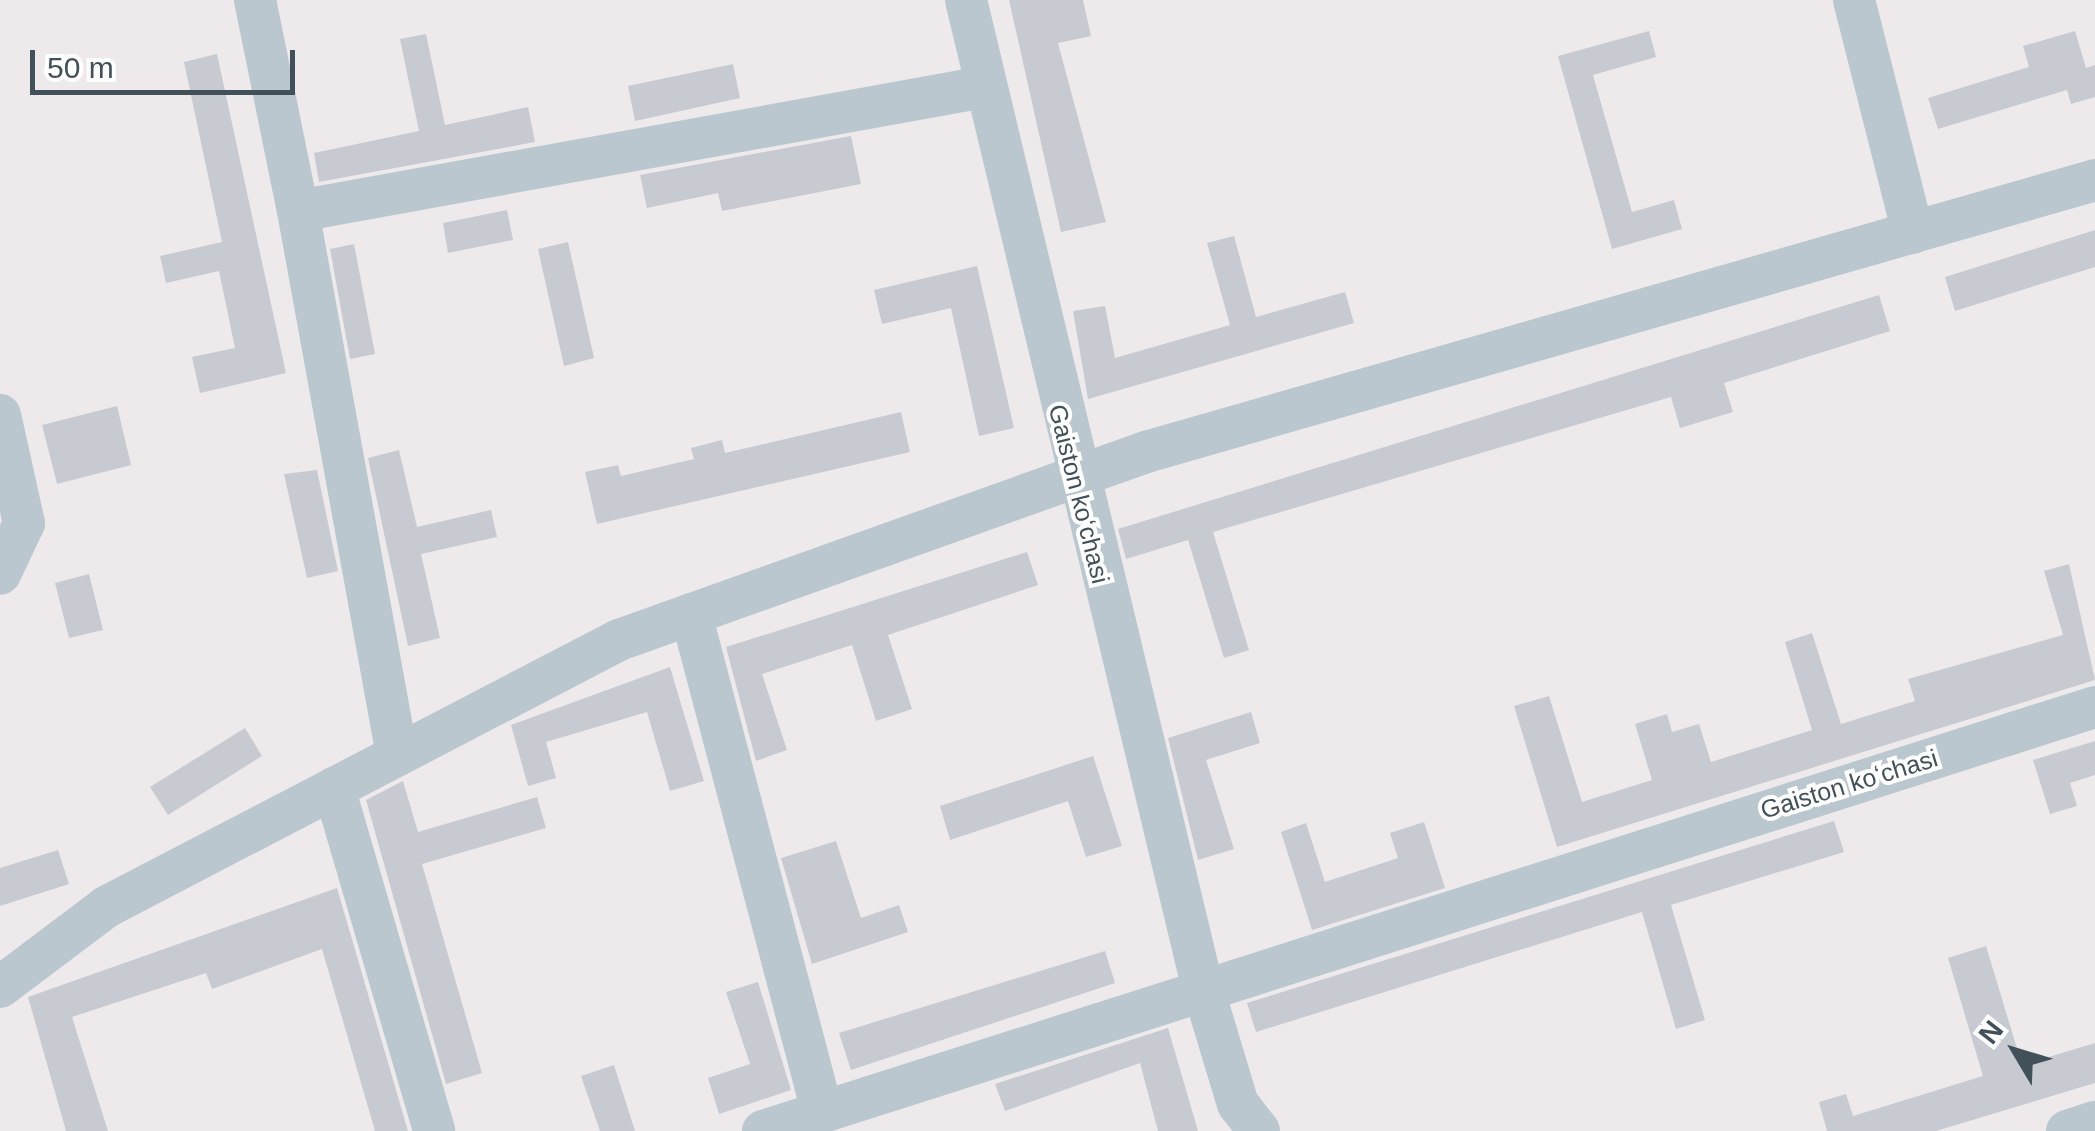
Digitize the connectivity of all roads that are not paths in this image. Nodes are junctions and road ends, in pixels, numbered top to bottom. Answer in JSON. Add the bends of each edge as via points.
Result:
{"nodes":[{"id":1,"x":255,"y":0,"type":"edge"},
{"id":2,"x":1854,"y":0,"type":"edge"},
{"id":3,"x":971,"y":2,"type":"edge"},
{"id":4,"x":984,"y":87,"type":"junction"},
{"id":5,"x":2095,"y":180,"type":"edge"},
{"id":6,"x":298,"y":211,"type":"junction"},
{"id":7,"x":1912,"y":232,"type":"junction"},
{"id":8,"x":0,"y":415,"type":"edge"},
{"id":9,"x":1074,"y":478,"type":"junction"},
{"id":10,"x":0,"y":574,"type":"edge"},
{"id":11,"x":691,"y":614,"type":"junction"},
{"id":12,"x":2095,"y":707,"type":"edge"},
{"id":13,"x":398,"y":755,"type":"junction"},
{"id":14,"x":334,"y":788,"type":"junction"},
{"id":15,"x":1202,"y":985,"type":"junction"},
{"id":16,"x":0,"y":987,"type":"edge"},
{"id":17,"x":822,"y":1107,"type":"junction"},
{"id":18,"x":2095,"y":1122,"type":"edge"},
{"id":19,"x":434,"y":1131,"type":"edge"},
{"id":20,"x":763,"y":1131,"type":"edge"},
{"id":21,"x":1259,"y":1131,"type":"edge"},
{"id":22,"x":2068,"y":1131,"type":"edge"}],
"edges":[{"from":1,"to":6,"type":"street"},
{"from":2,"to":7,"type":"street"},
{"from":3,"to":4,"type":"street","name":"Gaiston koʻchasi"},
{"from":4,"to":6,"type":"street"},
{"from":4,"to":9,"type":"street","name":"Gaiston koʻchasi"},
{"from":5,"to":7,"type":"street"},
{"from":6,"to":13,"type":"street"},
{"from":7,"to":9,"type":"street"},
{"from":8,"to":10,"type":"street","via":[[24,522]]},
{"from":9,"to":11,"type":"street"},
{"from":9,"to":15,"type":"street","name":"Gaiston koʻchasi"},
{"from":11,"to":13,"type":"street","via":[[619,640]]},
{"from":11,"to":17,"type":"street"},
{"from":12,"to":15,"type":"street","name":"Gaiston koʻchasi"},
{"from":13,"to":14,"type":"street"},
{"from":14,"to":16,"type":"street","via":[[106,908]]},
{"from":14,"to":19,"type":"street"},
{"from":15,"to":17,"type":"street","name":"Gaiston koʻchasi"},
{"from":15,"to":21,"type":"street","via":[[1238,1104]]},
{"from":17,"to":20,"type":"street","name":"Gaiston koʻchasi"},
{"from":18,"to":22,"type":"street"}]}
